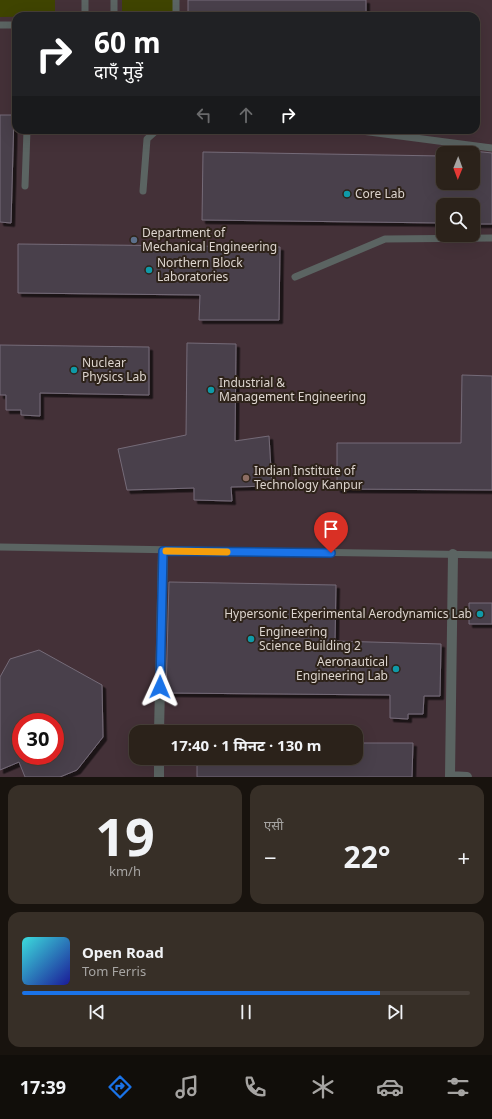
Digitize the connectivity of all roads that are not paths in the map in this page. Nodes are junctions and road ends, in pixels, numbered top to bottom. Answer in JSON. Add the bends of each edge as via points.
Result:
{"nodes":[{"id":1,"x":85,"y":0,"type":"edge"},
{"id":2,"x":114,"y":0,"type":"edge"},
{"id":3,"x":176,"y":0,"type":"edge"},
{"id":4,"x":85,"y":12,"type":"edge"},
{"id":5,"x":114,"y":12,"type":"edge"},
{"id":6,"x":176,"y":12,"type":"edge"},
{"id":7,"x":0,"y":25,"type":"edge"},
{"id":8,"x":12,"y":26,"type":"edge"},
{"id":9,"x":27,"y":134,"type":"edge"},
{"id":10,"x":152,"y":134,"type":"edge"},
{"id":11,"x":385,"y":134,"type":"edge"},
{"id":12,"x":492,"y":148,"type":"edge"},
{"id":13,"x":25,"y":186,"type":"dead end"},
{"id":14,"x":143,"y":191,"type":"dead end"},
{"id":15,"x":492,"y":238,"type":"edge"},
{"id":16,"x":295,"y":277,"type":"dead end"},
{"id":17,"x":0,"y":547,"type":"edge"},
{"id":18,"x":163,"y":551,"type":"junction"},
{"id":19,"x":453,"y":554,"type":"junction"},
{"id":20,"x":492,"y":555,"type":"edge"},
{"id":21,"x":159,"y":725,"type":"edge"},
{"id":22,"x":159,"y":765,"type":"edge"},
{"id":23,"x":159,"y":777,"type":"edge"},
{"id":24,"x":450,"y":777,"type":"edge"},
{"id":25,"x":467,"y":777,"type":"edge"}],
"edges":[{"from":1,"to":4,"type":"lane"},
{"from":2,"to":5,"type":"lane"},
{"from":3,"to":6,"type":"lane"},
{"from":7,"to":8,"type":"lane"},
{"from":9,"to":13,"type":"lane"},
{"from":10,"to":14,"type":"lane","via":[[147,138]]},
{"from":11,"to":12,"type":"lane"},
{"from":15,"to":16,"type":"lane","via":[[385,239]]},
{"from":17,"to":18,"type":"lane"},
{"from":18,"to":19,"type":"lane"},
{"from":18,"to":21,"type":"street"},
{"from":19,"to":20,"type":"lane"},
{"from":19,"to":24,"type":"street"},
{"from":22,"to":23,"type":"street"},
{"from":24,"to":25,"type":"street"}]}
